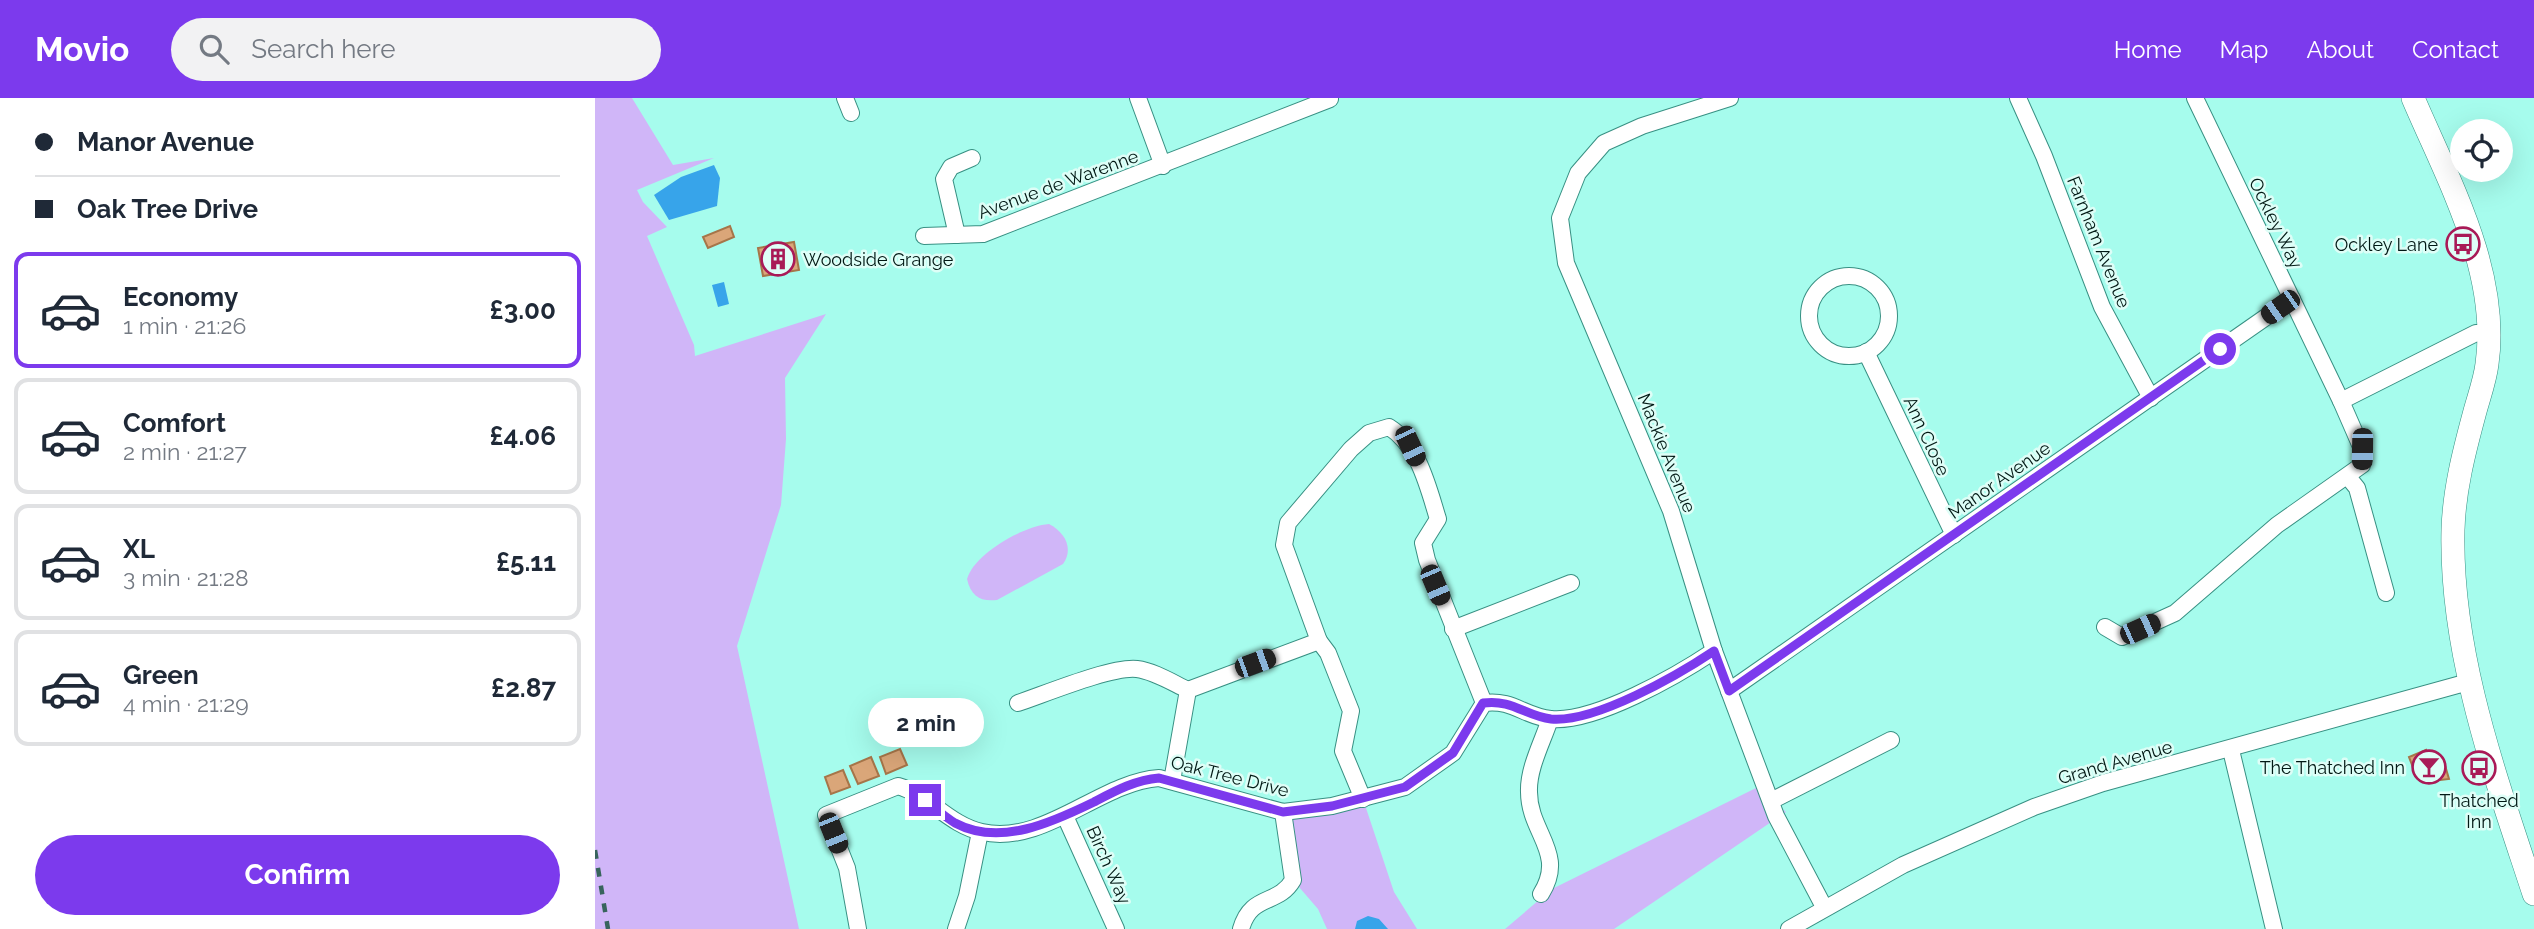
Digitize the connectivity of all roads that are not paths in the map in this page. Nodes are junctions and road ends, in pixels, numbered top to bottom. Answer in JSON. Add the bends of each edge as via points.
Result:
{"nodes":[{"id":1,"x":1138,"y":98,"type":"edge"},
{"id":2,"x":1730,"y":98,"type":"edge"},
{"id":3,"x":2018,"y":98,"type":"edge"},
{"id":4,"x":2195,"y":98,"type":"edge"},
{"id":5,"x":2413,"y":98,"type":"edge"},
{"id":6,"x":1330,"y":99,"type":"edge"},
{"id":7,"x":972,"y":158,"type":"dead end"},
{"id":8,"x":1163,"y":166,"type":"junction"},
{"id":9,"x":957,"y":235,"type":"junction"},
{"id":10,"x":923,"y":236,"type":"dead end"},
{"id":11,"x":2291,"y":299,"type":"junction"},
{"id":12,"x":2489,"y":335,"type":"junction"},
{"id":13,"x":1866,"y":352,"type":"junction"},
{"id":14,"x":2151,"y":398,"type":"junction"},
{"id":15,"x":2341,"y":401,"type":"junction"},
{"id":16,"x":2349,"y":477,"type":"junction"},
{"id":17,"x":1954,"y":535,"type":"junction"},
{"id":18,"x":1571,"y":583,"type":"dead end"},
{"id":19,"x":2386,"y":593,"type":"dead end"},
{"id":20,"x":2105,"y":627,"type":"dead end"},
{"id":21,"x":1454,"y":629,"type":"junction"},
{"id":22,"x":1319,"y":641,"type":"junction"},
{"id":23,"x":1714,"y":651,"type":"junction"},
{"id":24,"x":2472,"y":681,"type":"junction"},
{"id":25,"x":1188,"y":690,"type":"junction"},
{"id":26,"x":1729,"y":691,"type":"junction"},
{"id":27,"x":1018,"y":703,"type":"dead end"},
{"id":28,"x":1483,"y":703,"type":"junction"},
{"id":29,"x":1550,"y":719,"type":"junction"},
{"id":30,"x":1891,"y":740,"type":"dead end"},
{"id":31,"x":2231,"y":750,"type":"junction"},
{"id":32,"x":1172,"y":781,"type":"junction"},
{"id":33,"x":1363,"y":799,"type":"junction"},
{"id":34,"x":1771,"y":801,"type":"junction"},
{"id":35,"x":1283,"y":812,"type":"junction"},
{"id":36,"x":1065,"y":816,"type":"junction"},
{"id":37,"x":980,"y":832,"type":"junction"},
{"id":38,"x":1541,"y":894,"type":"dead end"},
{"id":39,"x":2534,"y":894,"type":"edge"},
{"id":40,"x":1823,"y":908,"type":"junction"},
{"id":41,"x":857,"y":929,"type":"edge"},
{"id":42,"x":955,"y":929,"type":"edge"},
{"id":43,"x":1116,"y":929,"type":"edge"},
{"id":44,"x":1241,"y":929,"type":"edge"},
{"id":45,"x":1789,"y":929,"type":"edge"},
{"id":46,"x":2274,"y":929,"type":"edge"}],
"edges":[{"from":1,"to":8,"type":"street","name":"Avenue de Warenne"},
{"from":2,"to":23,"type":"street","name":"Mackie Avenue","via":[[1641,126],[1604,144],[1578,173],[1560,218],[1566,263],[1671,511]]},
{"from":3,"to":14,"type":"street","name":"Farnham Avenue","via":[[2102,307]]},
{"from":4,"to":11,"type":"street","name":"Ockley Way"},
{"from":5,"to":12,"type":"street","via":[[2484,274]]},
{"from":6,"to":8,"type":"street","name":"Avenue de Warenne"},
{"from":7,"to":9,"type":"street","via":[[951,167],[944,179]]},
{"from":8,"to":9,"type":"street","name":"Avenue de Warenne","via":[[983,234]]},
{"from":9,"to":10,"type":"street","name":"Avenue de Warenne"},
{"from":11,"to":14,"type":"street","name":"Manor Avenue"},
{"from":11,"to":15,"type":"street","name":"Ockley Way"},
{"from":12,"to":15,"type":"street","via":[[2476,333]]},
{"from":12,"to":24,"type":"street","via":[[2487,366],[2463,453],[2453,528],[2456,595]]},
{"from":13,"to":13,"type":"street","via":[[1853,355],[1827,349],[1811,327],[1812,300],[1831,280],[1856,276],[1885,298],[1889,323],[1884,335]]},
{"from":13,"to":17,"type":"street","name":"Ann Close"},
{"from":14,"to":17,"type":"street","name":"Manor Avenue"},
{"from":15,"to":16,"type":"street","name":"Ockley Way","via":[[2362,449],[2362,465]]},
{"from":16,"to":19,"type":"street","via":[[2357,488]]},
{"from":16,"to":20,"type":"street","via":[[2277,525],[2175,613],[2122,637]]},
{"from":17,"to":26,"type":"street","name":"Manor Avenue"},
{"from":18,"to":21,"type":"street"},
{"from":21,"to":22,"type":"street","via":[[1423,543],[1439,519],[1410,446],[1389,428],[1369,433],[1288,523],[1284,545]]},
{"from":21,"to":28,"type":"street"},
{"from":22,"to":25,"type":"street"},
{"from":22,"to":33,"type":"street","via":[[1351,711],[1343,751]]},
{"from":23,"to":26,"type":"street","name":"Mackie Avenue"},
{"from":23,"to":29,"type":"street","via":[[1643,693],[1582,714]]},
{"from":24,"to":31,"type":"street","name":"Grand Avenue"},
{"from":24,"to":39,"type":"street"},
{"from":25,"to":27,"type":"street","via":[[1147,672],[1125,670]]},
{"from":25,"to":32,"type":"street"},
{"from":26,"to":34,"type":"street","name":"Mackie Avenue"},
{"from":28,"to":29,"type":"street","via":[[1502,701]]},
{"from":28,"to":33,"type":"street","name":"Oak Tree Drive","via":[[1453,753],[1405,787]]},
{"from":29,"to":38,"type":"street","via":[[1528,793],[1553,866]]},
{"from":30,"to":34,"type":"street"},
{"from":31,"to":40,"type":"street","name":"Grand Avenue","via":[[2103,783],[2034,807],[1924,855]]},
{"from":31,"to":46,"type":"street"},
{"from":32,"to":35,"type":"street","name":"Oak Tree Drive"},
{"from":32,"to":36,"type":"street","name":"Oak Tree Drive","via":[[1144,779]]},
{"from":33,"to":35,"type":"street","name":"Oak Tree Drive"},
{"from":34,"to":40,"type":"street","name":"Mackie Avenue"},
{"from":35,"to":44,"type":"street","via":[[1293,880],[1282,894],[1254,906]]},
{"from":36,"to":37,"type":"street","name":"Oak Tree Drive","via":[[1010,832]]},
{"from":36,"to":43,"type":"street","name":"Birch Way"},
{"from":37,"to":41,"type":"street","name":"Oak Tree Drive","via":[[955,823],[910,789],[898,786],[827,815],[847,868]]},
{"from":37,"to":42,"type":"street"},
{"from":40,"to":45,"type":"street","name":"Grand Avenue"}]}
